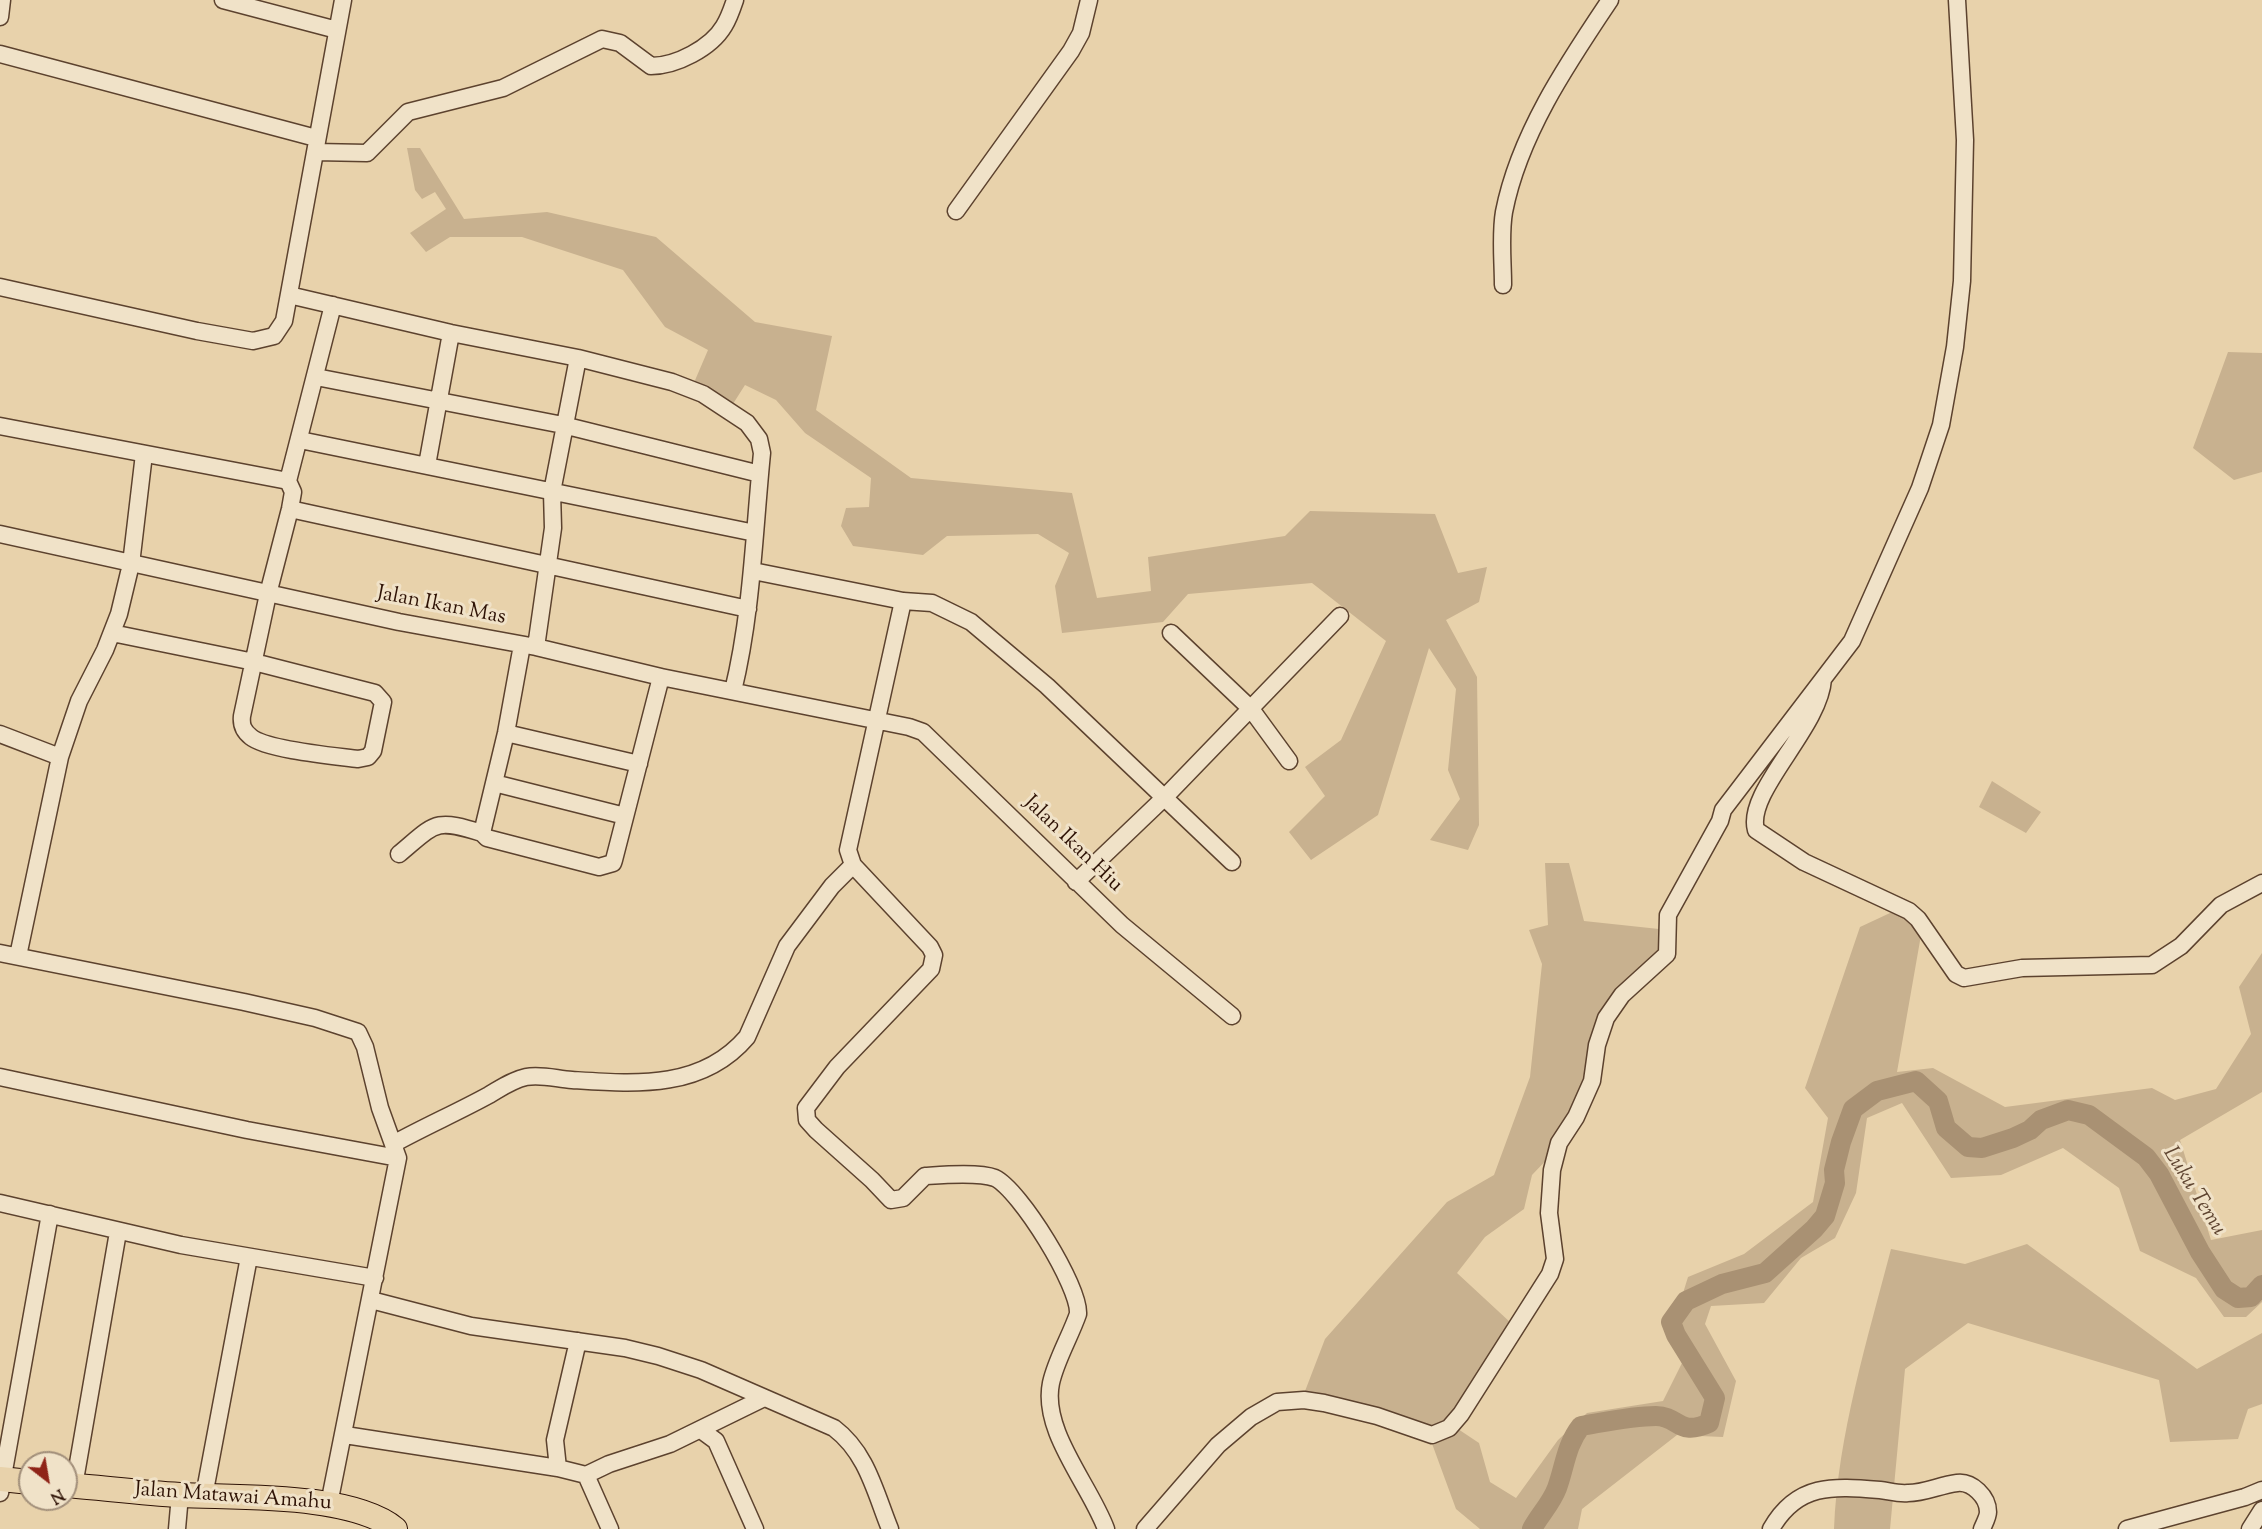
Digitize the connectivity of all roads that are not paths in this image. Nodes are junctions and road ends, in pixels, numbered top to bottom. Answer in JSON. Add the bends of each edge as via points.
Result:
{"nodes":[{"id":1,"x":227,"y":0,"type":"edge"},
{"id":2,"x":343,"y":0,"type":"edge"},
{"id":3,"x":735,"y":0,"type":"edge"},
{"id":4,"x":1089,"y":0,"type":"edge"},
{"id":5,"x":1610,"y":0,"type":"edge"},
{"id":6,"x":1957,"y":0,"type":"edge"},
{"id":7,"x":337,"y":30,"type":"junction"},
{"id":8,"x":0,"y":54,"type":"edge"},
{"id":9,"x":316,"y":145,"type":"junction"},
{"id":10,"x":956,"y":212,"type":"dead end"},
{"id":11,"x":1503,"y":285,"type":"dead end"},
{"id":12,"x":0,"y":287,"type":"edge"},
{"id":13,"x":289,"y":295,"type":"junction"},
{"id":14,"x":333,"y":305,"type":"junction"},
{"id":15,"x":452,"y":333,"type":"junction"},
{"id":16,"x":578,"y":357,"type":"junction"},
{"id":17,"x":316,"y":377,"type":"junction"},
{"id":18,"x":441,"y":401,"type":"junction"},
{"id":19,"x":563,"y":425,"type":"junction"},
{"id":20,"x":0,"y":426,"type":"edge"},
{"id":21,"x":300,"y":440,"type":"junction"},
{"id":22,"x":144,"y":454,"type":"junction"},
{"id":23,"x":427,"y":465,"type":"junction"},
{"id":24,"x":760,"y":474,"type":"junction"},
{"id":25,"x":288,"y":481,"type":"junction"},
{"id":26,"x":552,"y":492,"type":"junction"},
{"id":27,"x":290,"y":508,"type":"junction"},
{"id":28,"x":755,"y":533,"type":"junction"},
{"id":29,"x":0,"y":534,"type":"edge"},
{"id":30,"x":131,"y":564,"type":"junction"},
{"id":31,"x":548,"y":565,"type":"junction"},
{"id":32,"x":753,"y":571,"type":"junction"},
{"id":33,"x":268,"y":594,"type":"junction"},
{"id":34,"x":903,"y":601,"type":"junction"},
{"id":35,"x":748,"y":609,"type":"junction"},
{"id":36,"x":1340,"y":616,"type":"dead end"},
{"id":37,"x":112,"y":633,"type":"junction"},
{"id":38,"x":1171,"y":633,"type":"dead end"},
{"id":39,"x":529,"y":646,"type":"junction"},
{"id":40,"x":254,"y":662,"type":"junction"},
{"id":41,"x":1824,"y":675,"type":"junction"},
{"id":42,"x":661,"y":677,"type":"junction"},
{"id":43,"x":733,"y":691,"type":"junction"},
{"id":44,"x":1251,"y":709,"type":"junction"},
{"id":45,"x":874,"y":722,"type":"junction"},
{"id":46,"x":506,"y":733,"type":"junction"},
{"id":47,"x":0,"y":734,"type":"edge"},
{"id":48,"x":60,"y":757,"type":"junction"},
{"id":49,"x":1289,"y":761,"type":"dead end"},
{"id":50,"x":639,"y":764,"type":"junction"},
{"id":51,"x":494,"y":783,"type":"junction"},
{"id":52,"x":1762,"y":794,"type":"junction"},
{"id":53,"x":1165,"y":797,"type":"junction"},
{"id":54,"x":1723,"y":810,"type":"junction"},
{"id":55,"x":625,"y":816,"type":"junction"},
{"id":56,"x":482,"y":833,"type":"junction"},
{"id":57,"x":399,"y":854,"type":"dead end"},
{"id":58,"x":1232,"y":862,"type":"dead end"},
{"id":59,"x":853,"y":865,"type":"junction"},
{"id":60,"x":1076,"y":882,"type":"junction"},
{"id":61,"x":2262,"y":883,"type":"edge"},
{"id":62,"x":0,"y":953,"type":"edge"},
{"id":63,"x":18,"y":956,"type":"junction"},
{"id":64,"x":1232,"y":1016,"type":"dead end"},
{"id":65,"x":0,"y":1077,"type":"edge"},
{"id":66,"x":396,"y":1150,"type":"junction"},
{"id":67,"x":0,"y":1203,"type":"edge"},
{"id":68,"x":50,"y":1214,"type":"junction"},
{"id":69,"x":118,"y":1232,"type":"junction"},
{"id":70,"x":249,"y":1257,"type":"junction"},
{"id":71,"x":375,"y":1278,"type":"junction"},
{"id":72,"x":371,"y":1300,"type":"junction"},
{"id":73,"x":578,"y":1341,"type":"junction"},
{"id":74,"x":764,"y":1398,"type":"junction"},
{"id":75,"x":701,"y":1430,"type":"junction"},
{"id":76,"x":345,"y":1435,"type":"junction"},
{"id":77,"x":555,"y":1440,"type":"junction"},
{"id":78,"x":76,"y":1451,"type":"edge"},
{"id":79,"x":537,"y":1465,"type":"junction"},
{"id":80,"x":558,"y":1468,"type":"junction"},
{"id":81,"x":586,"y":1475,"type":"junction"},
{"id":82,"x":18,"y":1483,"type":"edge"},
{"id":83,"x":1,"y":1484,"type":"edge"},
{"id":84,"x":78,"y":1486,"type":"edge"},
{"id":85,"x":2262,"y":1490,"type":"edge"},
{"id":86,"x":180,"y":1495,"type":"junction"},
{"id":87,"x":204,"y":1496,"type":"junction"},
{"id":88,"x":329,"y":1504,"type":"junction"},
{"id":89,"x":2262,"y":1510,"type":"edge"},
{"id":90,"x":1153,"y":1527,"type":"edge"},
{"id":91,"x":177,"y":1529,"type":"edge"},
{"id":92,"x":395,"y":1529,"type":"edge"},
{"id":93,"x":610,"y":1529,"type":"edge"},
{"id":94,"x":756,"y":1529,"type":"edge"},
{"id":95,"x":890,"y":1529,"type":"edge"},
{"id":96,"x":1106,"y":1529,"type":"edge"},
{"id":97,"x":1771,"y":1529,"type":"edge"},
{"id":98,"x":1982,"y":1529,"type":"edge"},
{"id":99,"x":2127,"y":1529,"type":"edge"},
{"id":100,"x":2250,"y":1529,"type":"edge"}],
"edges":[{"from":1,"to":7,"type":"street"},
{"from":2,"to":7,"type":"street"},
{"from":3,"to":9,"type":"street","via":[[720,33],[674,62],[651,66],[621,43],[602,39],[503,88],[408,112],[367,153]]},
{"from":4,"to":10,"type":"street","via":[[1081,33],[1071,51]]},
{"from":5,"to":11,"type":"street","via":[[1542,111],[1518,164],[1504,213]]},
{"from":6,"to":41,"type":"street","via":[[1965,140],[1962,281],[1941,425],[1920,488],[1852,641]]},
{"from":7,"to":9,"type":"street"},
{"from":8,"to":9,"type":"street"},
{"from":9,"to":13,"type":"street"},
{"from":12,"to":13,"type":"street","via":[[254,341],[267,340],[281,328]]},
{"from":13,"to":14,"type":"street"},
{"from":14,"to":15,"type":"street"},
{"from":14,"to":17,"type":"street"},
{"from":15,"to":16,"type":"street"},
{"from":15,"to":18,"type":"street"},
{"from":16,"to":19,"type":"street"},
{"from":16,"to":24,"type":"street","via":[[672,382],[721,404],[754,430],[762,453]]},
{"from":17,"to":18,"type":"street"},
{"from":17,"to":21,"type":"street"},
{"from":18,"to":19,"type":"street"},
{"from":18,"to":23,"type":"street"},
{"from":19,"to":24,"type":"street"},
{"from":19,"to":26,"type":"street"},
{"from":20,"to":22,"type":"street"},
{"from":21,"to":23,"type":"street"},
{"from":21,"to":25,"type":"street"},
{"from":22,"to":25,"type":"street"},
{"from":22,"to":30,"type":"street"},
{"from":23,"to":26,"type":"street"},
{"from":24,"to":28,"type":"street"},
{"from":25,"to":27,"type":"street","via":[[293,492]]},
{"from":26,"to":28,"type":"street"},
{"from":26,"to":31,"type":"street","via":[[554,522]]},
{"from":27,"to":31,"type":"street"},
{"from":27,"to":33,"type":"street"},
{"from":28,"to":32,"type":"street"},
{"from":29,"to":30,"type":"street","name":"Jalan Ikan Mas"},
{"from":30,"to":33,"type":"street","name":"Jalan Ikan Mas"},
{"from":30,"to":37,"type":"street"},
{"from":31,"to":35,"type":"street"},
{"from":31,"to":39,"type":"street"},
{"from":32,"to":34,"type":"street"},
{"from":32,"to":35,"type":"street"},
{"from":33,"to":39,"type":"street","name":"Jalan Ikan Mas"},
{"from":33,"to":40,"type":"street"},
{"from":34,"to":45,"type":"street"},
{"from":34,"to":53,"type":"street","via":[[933,603],[971,622],[1047,686]]},
{"from":35,"to":43,"type":"street"},
{"from":36,"to":44,"type":"street"},
{"from":37,"to":40,"type":"street"},
{"from":37,"to":48,"type":"street","via":[[87,682]]},
{"from":38,"to":44,"type":"street"},
{"from":39,"to":42,"type":"street","name":"Jalan Ikan Mas"},
{"from":39,"to":46,"type":"street"},
{"from":40,"to":40,"type":"street","via":[[380,696],[383,702],[373,751],[358,759],[267,744],[250,736],[242,723]]},
{"from":41,"to":52,"type":"street","via":[[1822,692],[1808,723]]},
{"from":41,"to":54,"type":"street"},
{"from":42,"to":43,"type":"street","name":"Jalan Ikan Mas"},
{"from":42,"to":50,"type":"street"},
{"from":43,"to":45,"type":"street","name":"Jalan Ikan Mas"},
{"from":44,"to":49,"type":"street"},
{"from":44,"to":53,"type":"street"},
{"from":45,"to":59,"type":"street","via":[[849,844]]},
{"from":45,"to":60,"type":"street","name":"Jalan Ikan Hiu","via":[[923,732]]},
{"from":46,"to":50,"type":"street"},
{"from":46,"to":51,"type":"street"},
{"from":47,"to":48,"type":"street"},
{"from":48,"to":63,"type":"street"},
{"from":50,"to":55,"type":"street"},
{"from":51,"to":55,"type":"street"},
{"from":51,"to":56,"type":"street"},
{"from":52,"to":54,"type":"street"},
{"from":52,"to":61,"type":"street","via":[[1755,809],[1756,830],[1804,862],[1909,911],[1956,974],[1965,978],[2022,968],[2152,965],[2181,946],[2221,905]]},
{"from":53,"to":58,"type":"street"},
{"from":53,"to":60,"type":"street"},
{"from":54,"to":90,"type":"street","via":[[1668,915],[1667,954],[1622,995],[1606,1018],[1597,1045],[1592,1082],[1559,1143],[1552,1170],[1549,1214],[1555,1259],[1550,1274],[1461,1414],[1449,1428],[1432,1435],[1324,1403],[1277,1402],[1233,1431]]},
{"from":55,"to":56,"type":"street","via":[[613,863],[598,867],[487,838]]},
{"from":56,"to":57,"type":"street","via":[[444,823]]},
{"from":59,"to":66,"type":"street","via":[[832,886],[787,946],[747,1037],[716,1063],[653,1084],[525,1077],[505,1084]]},
{"from":59,"to":96,"type":"street","via":[[930,947],[934,960],[932,969],[811,1099],[806,1108],[807,1120],[891,1200],[903,1198],[925,1176],[979,1176],[994,1178],[1024,1209],[1060,1263],[1078,1302],[1078,1314],[1050,1385],[1050,1410]]},
{"from":60,"to":64,"type":"street","name":"Jalan Ikan Hiu","via":[[1158,957]]},
{"from":62,"to":63,"type":"street"},
{"from":63,"to":66,"type":"street","via":[[354,1029],[365,1047],[380,1108]]},
{"from":65,"to":66,"type":"street","via":[[236,1127]]},
{"from":66,"to":71,"type":"street"},
{"from":67,"to":68,"type":"street"},
{"from":68,"to":69,"type":"street"},
{"from":68,"to":83,"type":"street"},
{"from":69,"to":70,"type":"street"},
{"from":69,"to":78,"type":"street"},
{"from":70,"to":71,"type":"street"},
{"from":70,"to":87,"type":"street"},
{"from":71,"to":72,"type":"street"},
{"from":72,"to":73,"type":"street","via":[[471,1326]]},
{"from":72,"to":76,"type":"street"},
{"from":73,"to":74,"type":"street","via":[[658,1356]]},
{"from":73,"to":77,"type":"street"},
{"from":74,"to":75,"type":"street"},
{"from":74,"to":95,"type":"street","via":[[845,1436],[861,1457]]},
{"from":75,"to":81,"type":"street"},
{"from":75,"to":94,"type":"street","via":[[716,1441]]},
{"from":76,"to":79,"type":"street"},
{"from":76,"to":88,"type":"street"},
{"from":77,"to":79,"type":"street"},
{"from":77,"to":80,"type":"street"},
{"from":79,"to":80,"type":"street"},
{"from":80,"to":81,"type":"street"},
{"from":81,"to":93,"type":"street"},
{"from":82,"to":83,"type":"highway"},
{"from":84,"to":86,"type":"highway","name":"Jalan Matawai Amahu"},
{"from":85,"to":99,"type":"street"},
{"from":86,"to":87,"type":"highway","name":"Jalan Matawai Amahu"},
{"from":86,"to":91,"type":"street"},
{"from":87,"to":88,"type":"highway","name":"Jalan Matawai Amahu"},
{"from":88,"to":92,"type":"highway","name":"Jalan Matawai Amahu","via":[[362,1510]]},
{"from":89,"to":100,"type":"street"},
{"from":97,"to":98,"type":"street","via":[[1781,1512],[1812,1492],[1842,1487],[1905,1494],[1959,1482],[1980,1492],[1986,1503],[1988,1513]]}]}
